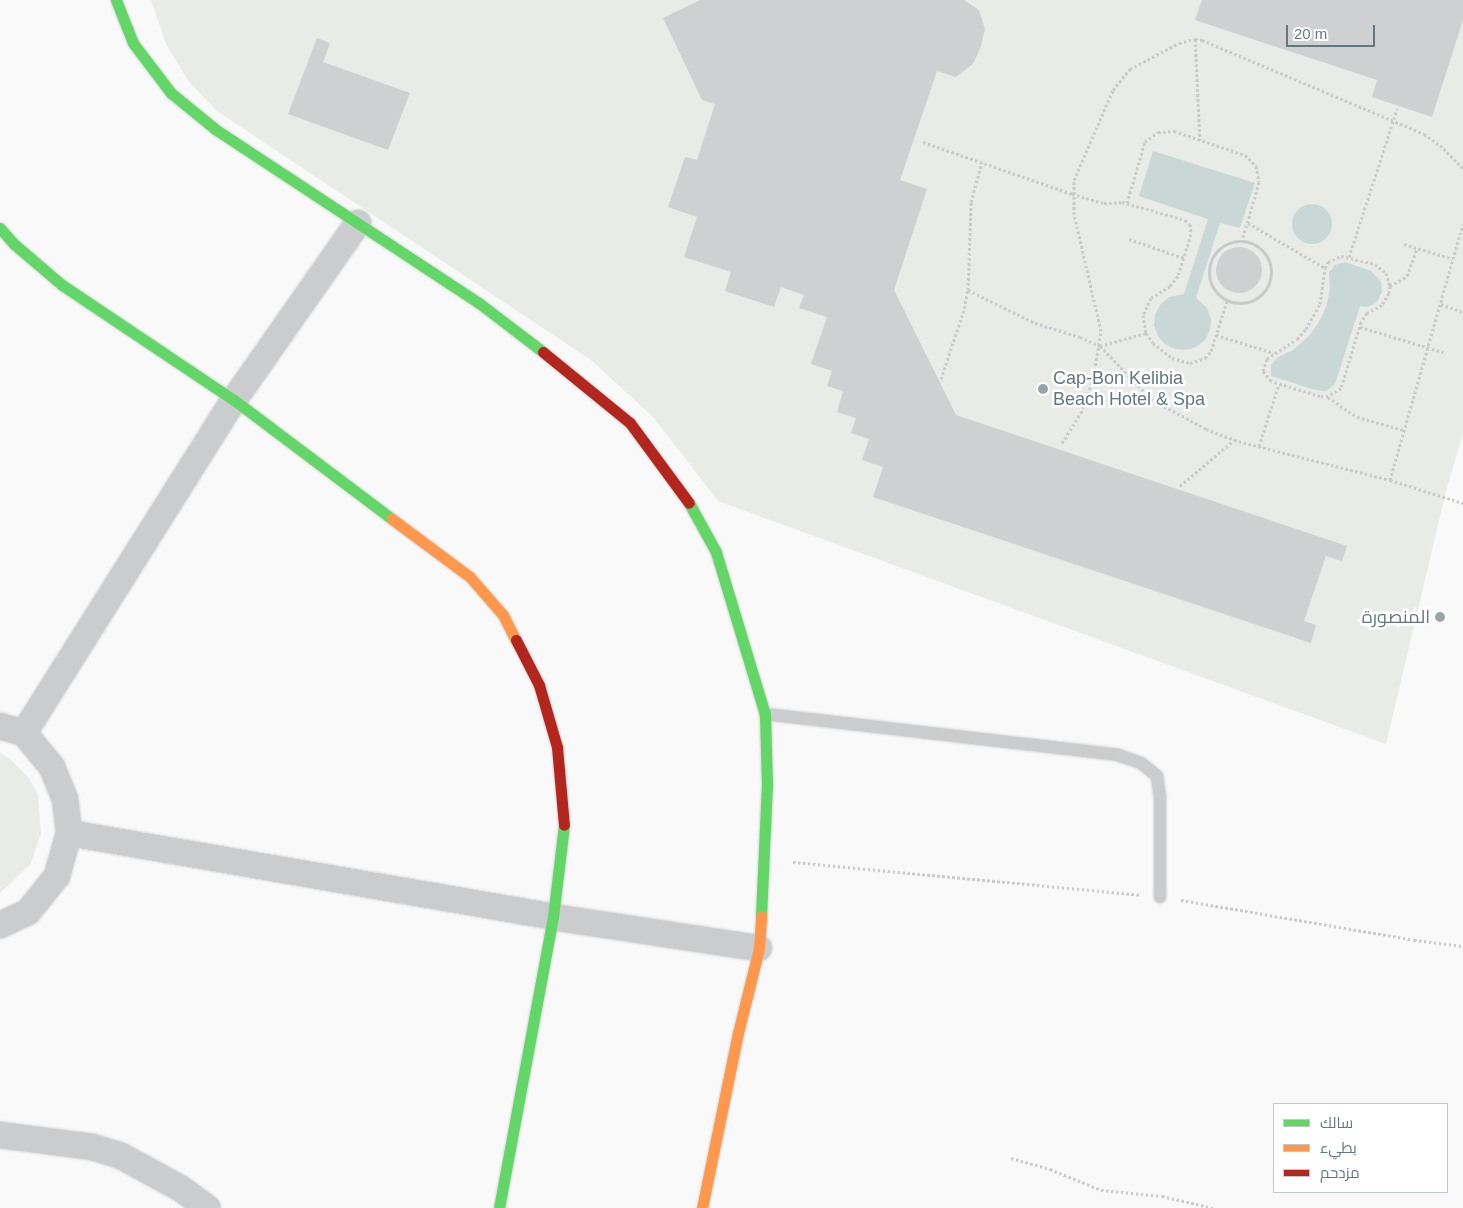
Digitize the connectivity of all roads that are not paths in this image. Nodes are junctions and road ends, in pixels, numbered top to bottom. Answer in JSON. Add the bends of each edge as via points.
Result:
{"nodes":[{"id":1,"x":116,"y":0,"type":"edge"},
{"id":2,"x":358,"y":223,"type":"junction"},
{"id":3,"x":0,"y":228,"type":"edge"},
{"id":4,"x":234,"y":400,"type":"junction"},
{"id":5,"x":765,"y":714,"type":"junction"},
{"id":6,"x":12,"y":730,"type":"edge"},
{"id":7,"x":69,"y":833,"type":"junction"},
{"id":8,"x":1160,"y":897,"type":"road end"},
{"id":9,"x":553,"y":917,"type":"junction"},
{"id":10,"x":0,"y":925,"type":"edge"},
{"id":11,"x":759,"y":948,"type":"junction"},
{"id":12,"x":0,"y":1135,"type":"edge"},
{"id":13,"x":208,"y":1208,"type":"edge"},
{"id":14,"x":499,"y":1208,"type":"edge"},
{"id":15,"x":702,"y":1208,"type":"edge"}],
"edges":[{"from":1,"to":2,"type":"street","via":[[132,43],[171,93],[215,129]]},
{"from":2,"to":4,"type":"street"},
{"from":2,"to":5,"type":"street","via":[[480,304],[570,372],[630,424],[683,492],[716,552]]},
{"from":3,"to":4,"type":"street","via":[[62,285]]},
{"from":4,"to":6,"type":"street"},
{"from":4,"to":9,"type":"street","via":[[470,577],[503,616],[539,684],[557,747],[565,831]]},
{"from":5,"to":8,"type":"lane","via":[[1118,755],[1141,763],[1157,776]]},
{"from":5,"to":11,"type":"street","via":[[767,784]]},
{"from":6,"to":7,"type":"street","via":[[52,767],[65,799]]},
{"from":7,"to":9,"type":"street"},
{"from":7,"to":10,"type":"street","via":[[57,876],[28,912]]},
{"from":9,"to":11,"type":"street"},
{"from":9,"to":14,"type":"street"},
{"from":11,"to":15,"type":"street"},
{"from":12,"to":13,"type":"street","via":[[92,1147],[121,1156],[180,1188]]}]}
